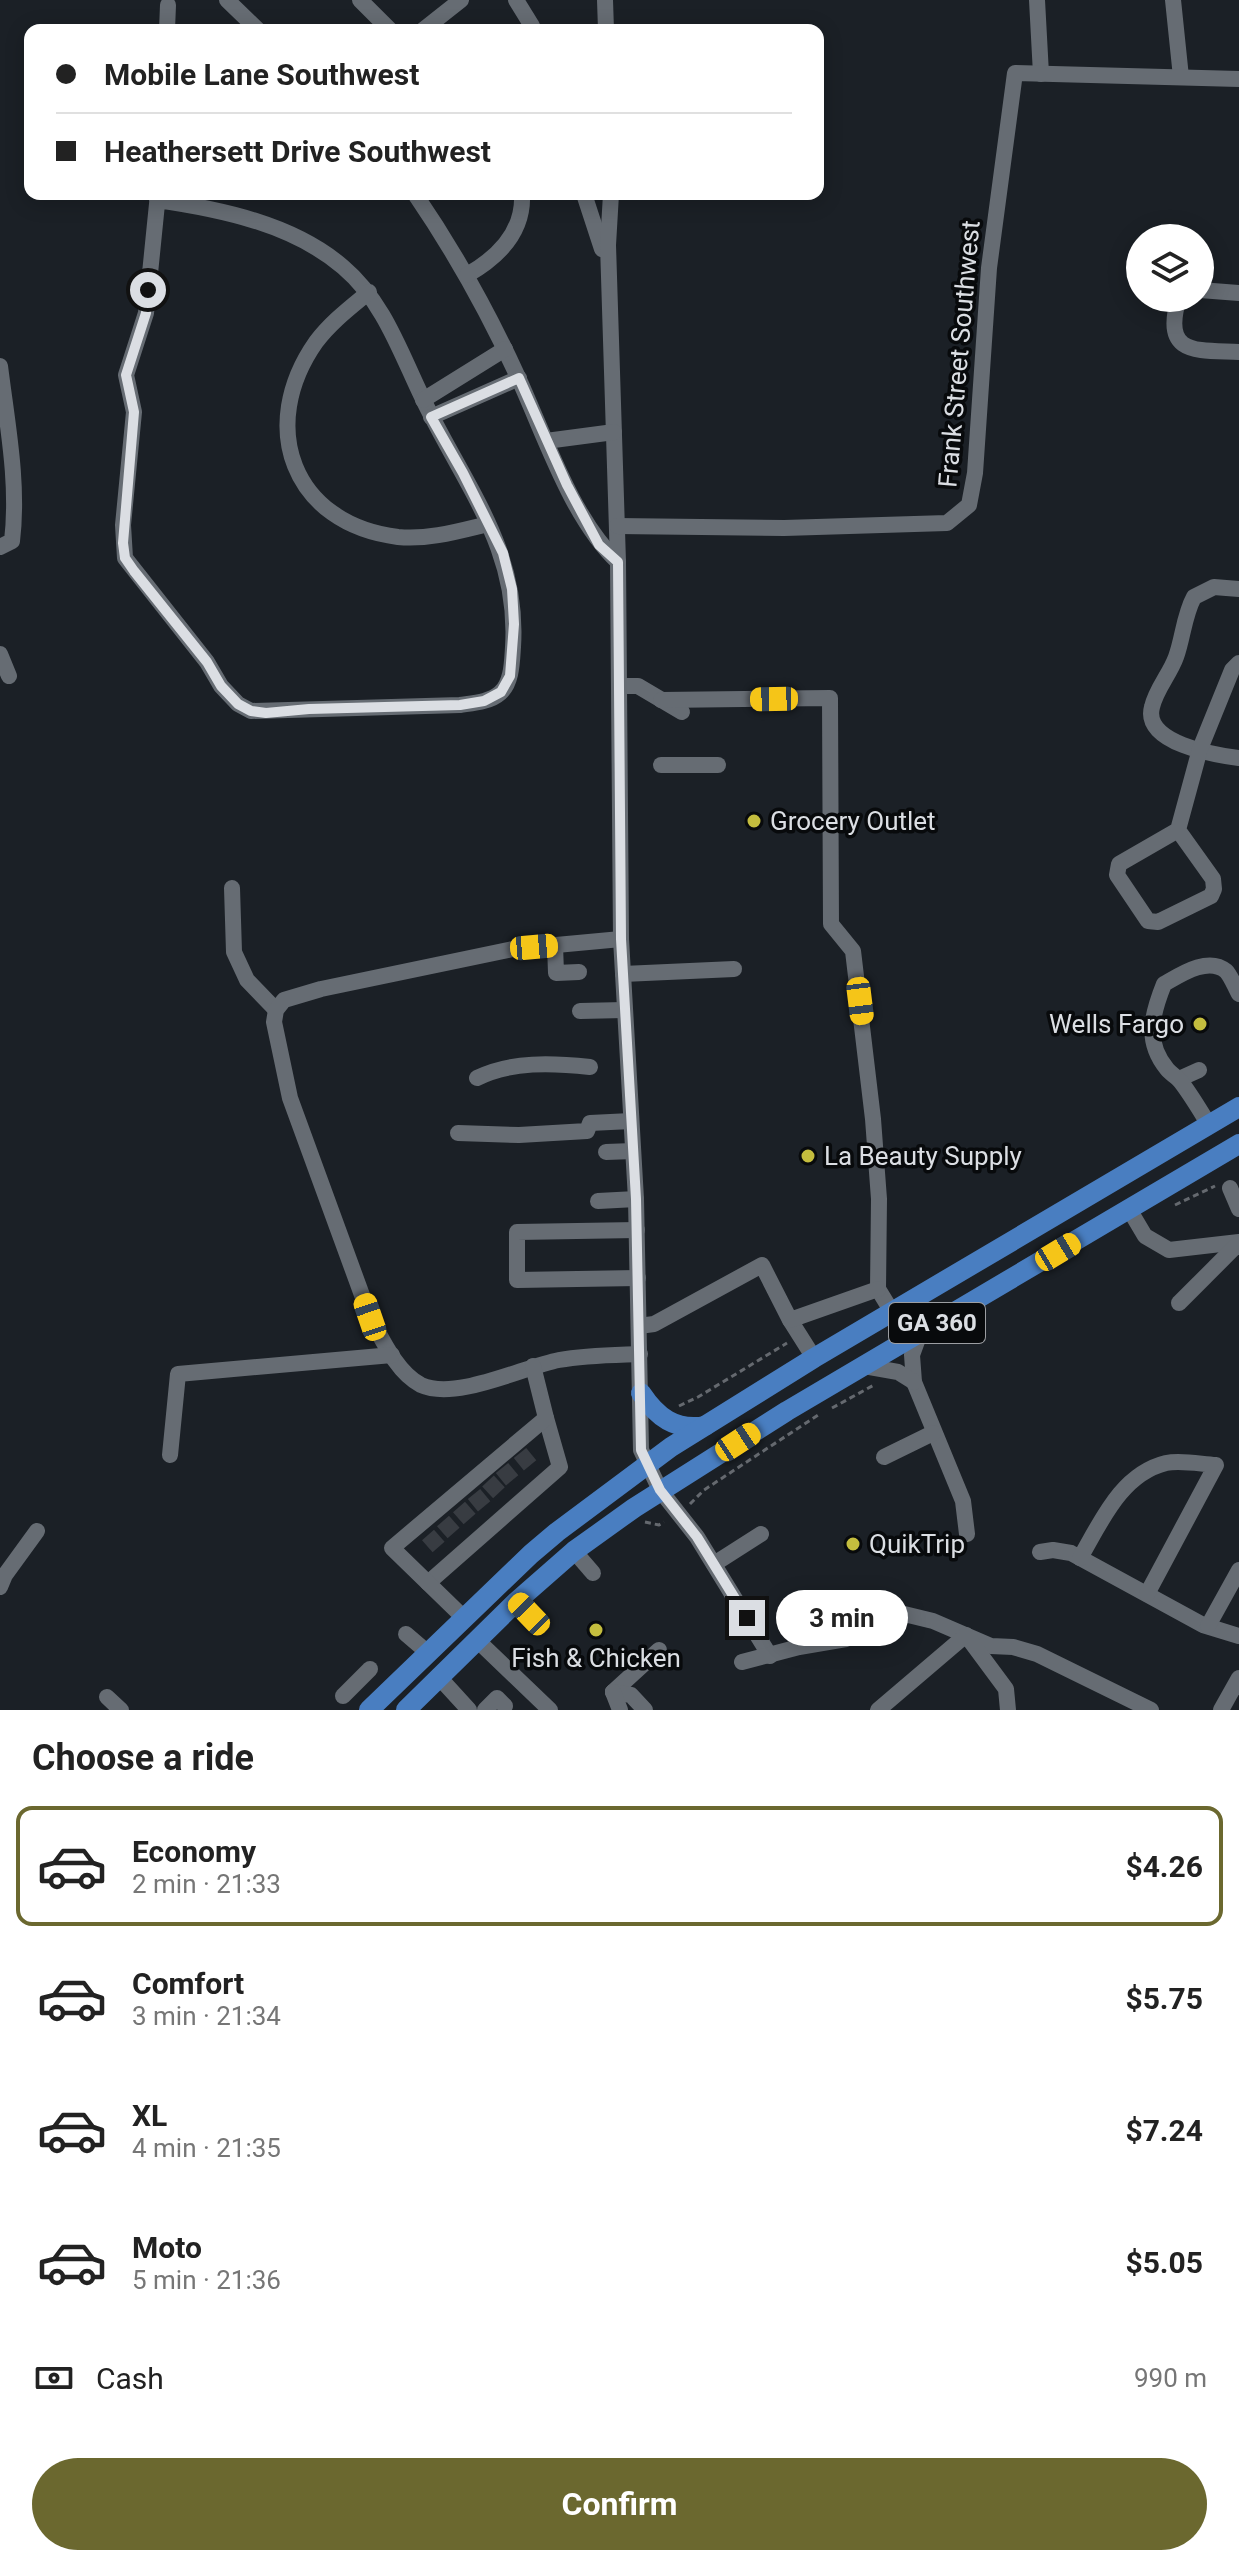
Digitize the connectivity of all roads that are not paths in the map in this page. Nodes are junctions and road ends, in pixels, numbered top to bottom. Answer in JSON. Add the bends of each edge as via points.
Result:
{"nodes":[{"id":1,"x":227,"y":0,"type":"edge"},
{"id":2,"x":360,"y":0,"type":"edge"},
{"id":3,"x":461,"y":0,"type":"edge"},
{"id":4,"x":516,"y":0,"type":"edge"},
{"id":5,"x":605,"y":0,"type":"edge"},
{"id":6,"x":1037,"y":0,"type":"edge"},
{"id":7,"x":1173,"y":0,"type":"edge"},
{"id":8,"x":163,"y":2,"type":"edge"},
{"id":9,"x":166,"y":24,"type":"edge"},
{"id":10,"x":252,"y":24,"type":"edge"},
{"id":11,"x":384,"y":24,"type":"edge"},
{"id":12,"x":431,"y":24,"type":"edge"},
{"id":13,"x":531,"y":24,"type":"edge"},
{"id":14,"x":606,"y":24,"type":"edge"},
{"id":15,"x":1041,"y":74,"type":"junction"},
{"id":16,"x":1181,"y":77,"type":"junction"},
{"id":17,"x":1239,"y":79,"type":"edge"},
{"id":18,"x":157,"y":200,"type":"edge"},
{"id":19,"x":170,"y":200,"type":"edge"},
{"id":20,"x":419,"y":200,"type":"edge"},
{"id":21,"x":521,"y":200,"type":"edge"},
{"id":22,"x":586,"y":200,"type":"edge"},
{"id":23,"x":610,"y":200,"type":"edge"},
{"id":24,"x":467,"y":275,"type":"junction"},
{"id":25,"x":610,"y":278,"type":"junction"},
{"id":26,"x":1214,"y":291,"type":"edge"},
{"id":27,"x":369,"y":292,"type":"junction"},
{"id":28,"x":1239,"y":293,"type":"edge"},
{"id":29,"x":1178,"y":312,"type":"edge"},
{"id":30,"x":505,"y":349,"type":"junction"},
{"id":31,"x":1239,"y":352,"type":"edge"},
{"id":32,"x":0,"y":366,"type":"edge"},
{"id":33,"x":519,"y":378,"type":"junction"},
{"id":34,"x":423,"y":400,"type":"junction"},
{"id":35,"x":431,"y":417,"type":"junction"},
{"id":36,"x":614,"y":432,"type":"junction"},
{"id":37,"x":546,"y":441,"type":"junction"},
{"id":38,"x":488,"y":524,"type":"junction"},
{"id":39,"x":617,"y":526,"type":"junction"},
{"id":40,"x":0,"y":547,"type":"edge"},
{"id":41,"x":618,"y":562,"type":"junction"},
{"id":42,"x":1239,"y":589,"type":"edge"},
{"id":43,"x":0,"y":654,"type":"edge"},
{"id":44,"x":1239,"y":663,"type":"edge"},
{"id":45,"x":9,"y":676,"type":"dead end"},
{"id":46,"x":620,"y":686,"type":"junction"},
{"id":47,"x":661,"y":700,"type":"junction"},
{"id":48,"x":682,"y":712,"type":"dead end"},
{"id":49,"x":1200,"y":749,"type":"junction"},
{"id":50,"x":1239,"y":758,"type":"edge"},
{"id":51,"x":661,"y":765,"type":"dead end"},
{"id":52,"x":718,"y":765,"type":"dead end"},
{"id":53,"x":1178,"y":830,"type":"junction"},
{"id":54,"x":232,"y":888,"type":"dead end"},
{"id":55,"x":621,"y":939,"type":"junction"},
{"id":56,"x":555,"y":945,"type":"junction"},
{"id":57,"x":734,"y":969,"type":"dead end"},
{"id":58,"x":579,"y":972,"type":"dead end"},
{"id":59,"x":623,"y":974,"type":"junction"},
{"id":60,"x":1239,"y":994,"type":"edge"},
{"id":61,"x":276,"y":1010,"type":"junction"},
{"id":62,"x":624,"y":1010,"type":"junction"},
{"id":63,"x":580,"y":1011,"type":"dead end"},
{"id":64,"x":590,"y":1067,"type":"dead end"},
{"id":65,"x":1199,"y":1070,"type":"dead end"},
{"id":66,"x":477,"y":1078,"type":"dead end"},
{"id":67,"x":1179,"y":1079,"type":"junction"},
{"id":68,"x":1239,"y":1107,"type":"edge"},
{"id":69,"x":631,"y":1121,"type":"junction"},
{"id":70,"x":1209,"y":1125,"type":"junction"},
{"id":71,"x":458,"y":1133,"type":"dead end"},
{"id":72,"x":1239,"y":1144,"type":"edge"},
{"id":73,"x":633,"y":1151,"type":"junction"},
{"id":74,"x":606,"y":1152,"type":"dead end"},
{"id":75,"x":1230,"y":1188,"type":"dead end"},
{"id":76,"x":636,"y":1199,"type":"junction"},
{"id":77,"x":598,"y":1201,"type":"dead end"},
{"id":78,"x":1129,"y":1209,"type":"junction"},
{"id":79,"x":1239,"y":1209,"type":"edge"},
{"id":80,"x":637,"y":1230,"type":"junction"},
{"id":81,"x":1239,"y":1243,"type":"edge"},
{"id":82,"x":638,"y":1278,"type":"junction"},
{"id":83,"x":878,"y":1289,"type":"junction"},
{"id":84,"x":1179,"y":1303,"type":"dead end"},
{"id":85,"x":892,"y":1312,"type":"junction"},
{"id":86,"x":790,"y":1320,"type":"junction"},
{"id":87,"x":639,"y":1326,"type":"junction"},
{"id":88,"x":920,"y":1333,"type":"junction"},
{"id":89,"x":640,"y":1354,"type":"junction"},
{"id":90,"x":392,"y":1355,"type":"junction"},
{"id":91,"x":814,"y":1358,"type":"junction"},
{"id":92,"x":533,"y":1366,"type":"junction"},
{"id":93,"x":864,"y":1366,"type":"junction"},
{"id":94,"x":914,"y":1382,"type":"junction"},
{"id":95,"x":641,"y":1393,"type":"junction"},
{"id":96,"x":546,"y":1418,"type":"junction"},
{"id":97,"x":705,"y":1426,"type":"junction"},
{"id":98,"x":933,"y":1433,"type":"junction"},
{"id":99,"x":170,"y":1455,"type":"dead end"},
{"id":100,"x":884,"y":1457,"type":"dead end"},
{"id":101,"x":647,"y":1465,"type":"junction"},
{"id":102,"x":660,"y":1490,"type":"junction"},
{"id":103,"x":37,"y":1531,"type":"dead end"},
{"id":104,"x":761,"y":1534,"type":"dead end"},
{"id":105,"x":967,"y":1534,"type":"dead end"},
{"id":106,"x":574,"y":1551,"type":"junction"},
{"id":107,"x":1040,"y":1552,"type":"dead end"},
{"id":108,"x":1080,"y":1558,"type":"junction"},
{"id":109,"x":714,"y":1564,"type":"junction"},
{"id":110,"x":1239,"y":1570,"type":"edge"},
{"id":111,"x":593,"y":1573,"type":"dead end"},
{"id":112,"x":428,"y":1583,"type":"junction"},
{"id":113,"x":0,"y":1587,"type":"edge"},
{"id":114,"x":1147,"y":1594,"type":"junction"},
{"id":115,"x":517,"y":1601,"type":"junction"},
{"id":116,"x":463,"y":1617,"type":"junction"},
{"id":117,"x":539,"y":1624,"type":"dead end"},
{"id":118,"x":1208,"y":1626,"type":"junction"},
{"id":119,"x":406,"y":1634,"type":"dead end"},
{"id":120,"x":966,"y":1635,"type":"junction"},
{"id":121,"x":1239,"y":1636,"type":"edge"},
{"id":122,"x":477,"y":1640,"type":"junction"},
{"id":123,"x":659,"y":1650,"type":"dead end"},
{"id":124,"x":427,"y":1652,"type":"junction"},
{"id":125,"x":770,"y":1656,"type":"junction"},
{"id":126,"x":742,"y":1662,"type":"dead end"},
{"id":127,"x":370,"y":1669,"type":"dead end"},
{"id":128,"x":438,"y":1676,"type":"junction"},
{"id":129,"x":1239,"y":1678,"type":"edge"},
{"id":130,"x":613,"y":1692,"type":"junction"},
{"id":131,"x":107,"y":1697,"type":"dead end"},
{"id":132,"x":415,"y":1707,"type":"edge"},
{"id":133,"x":371,"y":1708,"type":"edge"},
{"id":134,"x":121,"y":1710,"type":"edge"},
{"id":135,"x":469,"y":1710,"type":"edge"},
{"id":136,"x":550,"y":1710,"type":"edge"},
{"id":137,"x":620,"y":1710,"type":"edge"},
{"id":138,"x":645,"y":1710,"type":"edge"},
{"id":139,"x":878,"y":1710,"type":"edge"},
{"id":140,"x":1008,"y":1710,"type":"edge"},
{"id":141,"x":1151,"y":1710,"type":"edge"},
{"id":142,"x":1221,"y":1710,"type":"edge"}],
"edges":[{"from":1,"to":10,"type":"street"},
{"from":2,"to":11,"type":"street"},
{"from":3,"to":12,"type":"street"},
{"from":4,"to":13,"type":"street"},
{"from":5,"to":14,"type":"street"},
{"from":6,"to":15,"type":"street"},
{"from":7,"to":16,"type":"street"},
{"from":8,"to":9,"type":"street"},
{"from":15,"to":16,"type":"street","name":"Frank Street Southwest"},
{"from":15,"to":39,"type":"street","name":"Frank Street Southwest","via":[[1015,73],[989,268],[969,505],[947,523]]},
{"from":16,"to":17,"type":"street","name":"Frank Street Southwest"},
{"from":18,"to":38,"type":"street","via":[[146,313],[126,375],[134,412],[123,525],[125,558],[238,704],[266,713],[460,705],[501,692],[511,667],[514,613],[503,553]]},
{"from":19,"to":27,"type":"street","via":[[231,214],[308,243]]},
{"from":20,"to":24,"type":"street"},
{"from":21,"to":24,"type":"street","via":[[519,220],[503,248]]},
{"from":22,"to":25,"type":"street"},
{"from":23,"to":25,"type":"street"},
{"from":24,"to":30,"type":"street"},
{"from":25,"to":36,"type":"street"},
{"from":26,"to":28,"type":"street"},
{"from":27,"to":34,"type":"street"},
{"from":27,"to":38,"type":"street","via":[[329,326],[296,383],[287,433],[298,476],[319,505],[375,532],[420,537]]},
{"from":29,"to":31,"type":"street","via":[[1182,346]]},
{"from":30,"to":33,"type":"street"},
{"from":30,"to":34,"type":"street"},
{"from":32,"to":40,"type":"street","via":[[13,471],[13,528],[12,541]]},
{"from":33,"to":35,"type":"street"},
{"from":33,"to":37,"type":"street"},
{"from":34,"to":35,"type":"street"},
{"from":35,"to":38,"type":"street"},
{"from":36,"to":37,"type":"street"},
{"from":36,"to":39,"type":"street"},
{"from":37,"to":41,"type":"street","via":[[599,545]]},
{"from":39,"to":41,"type":"street"},
{"from":41,"to":46,"type":"street"},
{"from":42,"to":49,"type":"street","via":[[1214,587],[1194,597],[1177,655],[1151,709],[1151,720],[1162,736]]},
{"from":43,"to":45,"type":"street"},
{"from":44,"to":49,"type":"street"},
{"from":46,"to":47,"type":"street","via":[[638,686]]},
{"from":46,"to":55,"type":"street"},
{"from":47,"to":48,"type":"street"},
{"from":47,"to":83,"type":"street","via":[[830,698],[831,924],[853,951],[879,1199]]},
{"from":49,"to":50,"type":"street"},
{"from":49,"to":53,"type":"street"},
{"from":51,"to":52,"type":"street"},
{"from":53,"to":53,"type":"street","via":[[1117,868],[1148,921],[1158,922],[1211,896],[1214,889],[1213,879]]},
{"from":54,"to":61,"type":"street","via":[[234,952],[247,980]]},
{"from":55,"to":56,"type":"street"},
{"from":55,"to":59,"type":"street"},
{"from":56,"to":58,"type":"street","via":[[556,973]]},
{"from":56,"to":61,"type":"street","via":[[321,989],[284,1000]]},
{"from":57,"to":59,"type":"street"},
{"from":59,"to":62,"type":"street"},
{"from":60,"to":67,"type":"street","via":[[1226,971],[1213,966],[1185,972],[1164,984],[1151,1034],[1154,1049]]},
{"from":61,"to":90,"type":"street","via":[[277,1044],[290,1098],[370,1317]]},
{"from":62,"to":63,"type":"street"},
{"from":62,"to":69,"type":"street"},
{"from":64,"to":66,"type":"street","via":[[508,1067]]},
{"from":65,"to":67,"type":"street"},
{"from":67,"to":70,"type":"street"},
{"from":68,"to":70,"type":"main road","number":"GA 360"},
{"from":69,"to":71,"type":"street","via":[[590,1123],[587,1131]]},
{"from":69,"to":73,"type":"street"},
{"from":70,"to":85,"type":"main road","number":"GA 360"},
{"from":72,"to":78,"type":"main road","number":"GA 360"},
{"from":73,"to":74,"type":"street"},
{"from":73,"to":76,"type":"street"},
{"from":75,"to":79,"type":"street"},
{"from":76,"to":77,"type":"street"},
{"from":76,"to":80,"type":"street"},
{"from":78,"to":81,"type":"street","via":[[1145,1236],[1169,1250]]},
{"from":78,"to":88,"type":"main road","number":"GA 360"},
{"from":80,"to":82,"type":"street"},
{"from":80,"to":82,"type":"street","via":[[517,1232],[517,1280]]},
{"from":81,"to":84,"type":"street"},
{"from":82,"to":87,"type":"street"},
{"from":83,"to":85,"type":"street"},
{"from":83,"to":86,"type":"street"},
{"from":85,"to":91,"type":"main road","number":"GA 360"},
{"from":86,"to":87,"type":"street","via":[[762,1265],[654,1324]]},
{"from":86,"to":91,"type":"street"},
{"from":87,"to":89,"type":"street"},
{"from":88,"to":93,"type":"main road","number":"GA 360"},
{"from":88,"to":94,"type":"street","via":[[912,1355]]},
{"from":89,"to":92,"type":"street","via":[[587,1355]]},
{"from":89,"to":95,"type":"street"},
{"from":90,"to":92,"type":"street","via":[[417,1383],[431,1389],[470,1385]]},
{"from":90,"to":99,"type":"street","via":[[178,1374]]},
{"from":91,"to":97,"type":"main road","number":"GA 360"},
{"from":92,"to":96,"type":"street"},
{"from":93,"to":94,"type":"street","via":[[898,1372]]},
{"from":93,"to":102,"type":"main road","number":"GA 360"},
{"from":94,"to":98,"type":"street"},
{"from":95,"to":97,"type":"main road","via":[[670,1423]]},
{"from":95,"to":101,"type":"street","via":[[641,1450]]},
{"from":96,"to":112,"type":"street","via":[[560,1467],[521,1490],[447,1557]]},
{"from":96,"to":112,"type":"street","via":[[424,1530],[392,1548]]},
{"from":97,"to":101,"type":"main road","number":"GA 360"},
{"from":98,"to":100,"type":"street"},
{"from":98,"to":105,"type":"street","via":[[963,1501]]},
{"from":101,"to":102,"type":"street"},
{"from":101,"to":116,"type":"main road","number":"GA 360","via":[[557,1532]]},
{"from":102,"to":106,"type":"main road","number":"GA 360"},
{"from":102,"to":109,"type":"street"},
{"from":103,"to":113,"type":"street"},
{"from":104,"to":109,"type":"street"},
{"from":106,"to":111,"type":"street"},
{"from":106,"to":115,"type":"main road","number":"GA 360"},
{"from":107,"to":108,"type":"street","via":[[1062,1550]]},
{"from":108,"to":114,"type":"street"},
{"from":108,"to":114,"type":"street","via":[[1124,1487],[1164,1463],[1216,1465]]},
{"from":109,"to":125,"type":"street"},
{"from":110,"to":118,"type":"street"},
{"from":112,"to":116,"type":"street"},
{"from":114,"to":118,"type":"street"},
{"from":115,"to":117,"type":"street"},
{"from":115,"to":122,"type":"main road","number":"GA 360"},
{"from":116,"to":124,"type":"main road","number":"GA 360"},
{"from":118,"to":121,"type":"street"},
{"from":119,"to":124,"type":"street"},
{"from":120,"to":125,"type":"street","via":[[896,1612],[846,1639]]},
{"from":120,"to":139,"type":"street"},
{"from":120,"to":140,"type":"street","via":[[1006,1689]]},
{"from":120,"to":141,"type":"street","via":[[991,1646],[1037,1654]]},
{"from":122,"to":128,"type":"main road","number":"GA 360"},
{"from":122,"to":136,"type":"street"},
{"from":123,"to":130,"type":"street"},
{"from":124,"to":133,"type":"main road","number":"GA 360"},
{"from":125,"to":126,"type":"street"},
{"from":127,"to":133,"type":"street","via":[[348,1691]]},
{"from":128,"to":132,"type":"main road","number":"GA 360"},
{"from":128,"to":135,"type":"street"},
{"from":129,"to":142,"type":"street"},
{"from":130,"to":137,"type":"street"},
{"from":130,"to":138,"type":"street","via":[[631,1695]]},
{"from":131,"to":134,"type":"street"}]}
